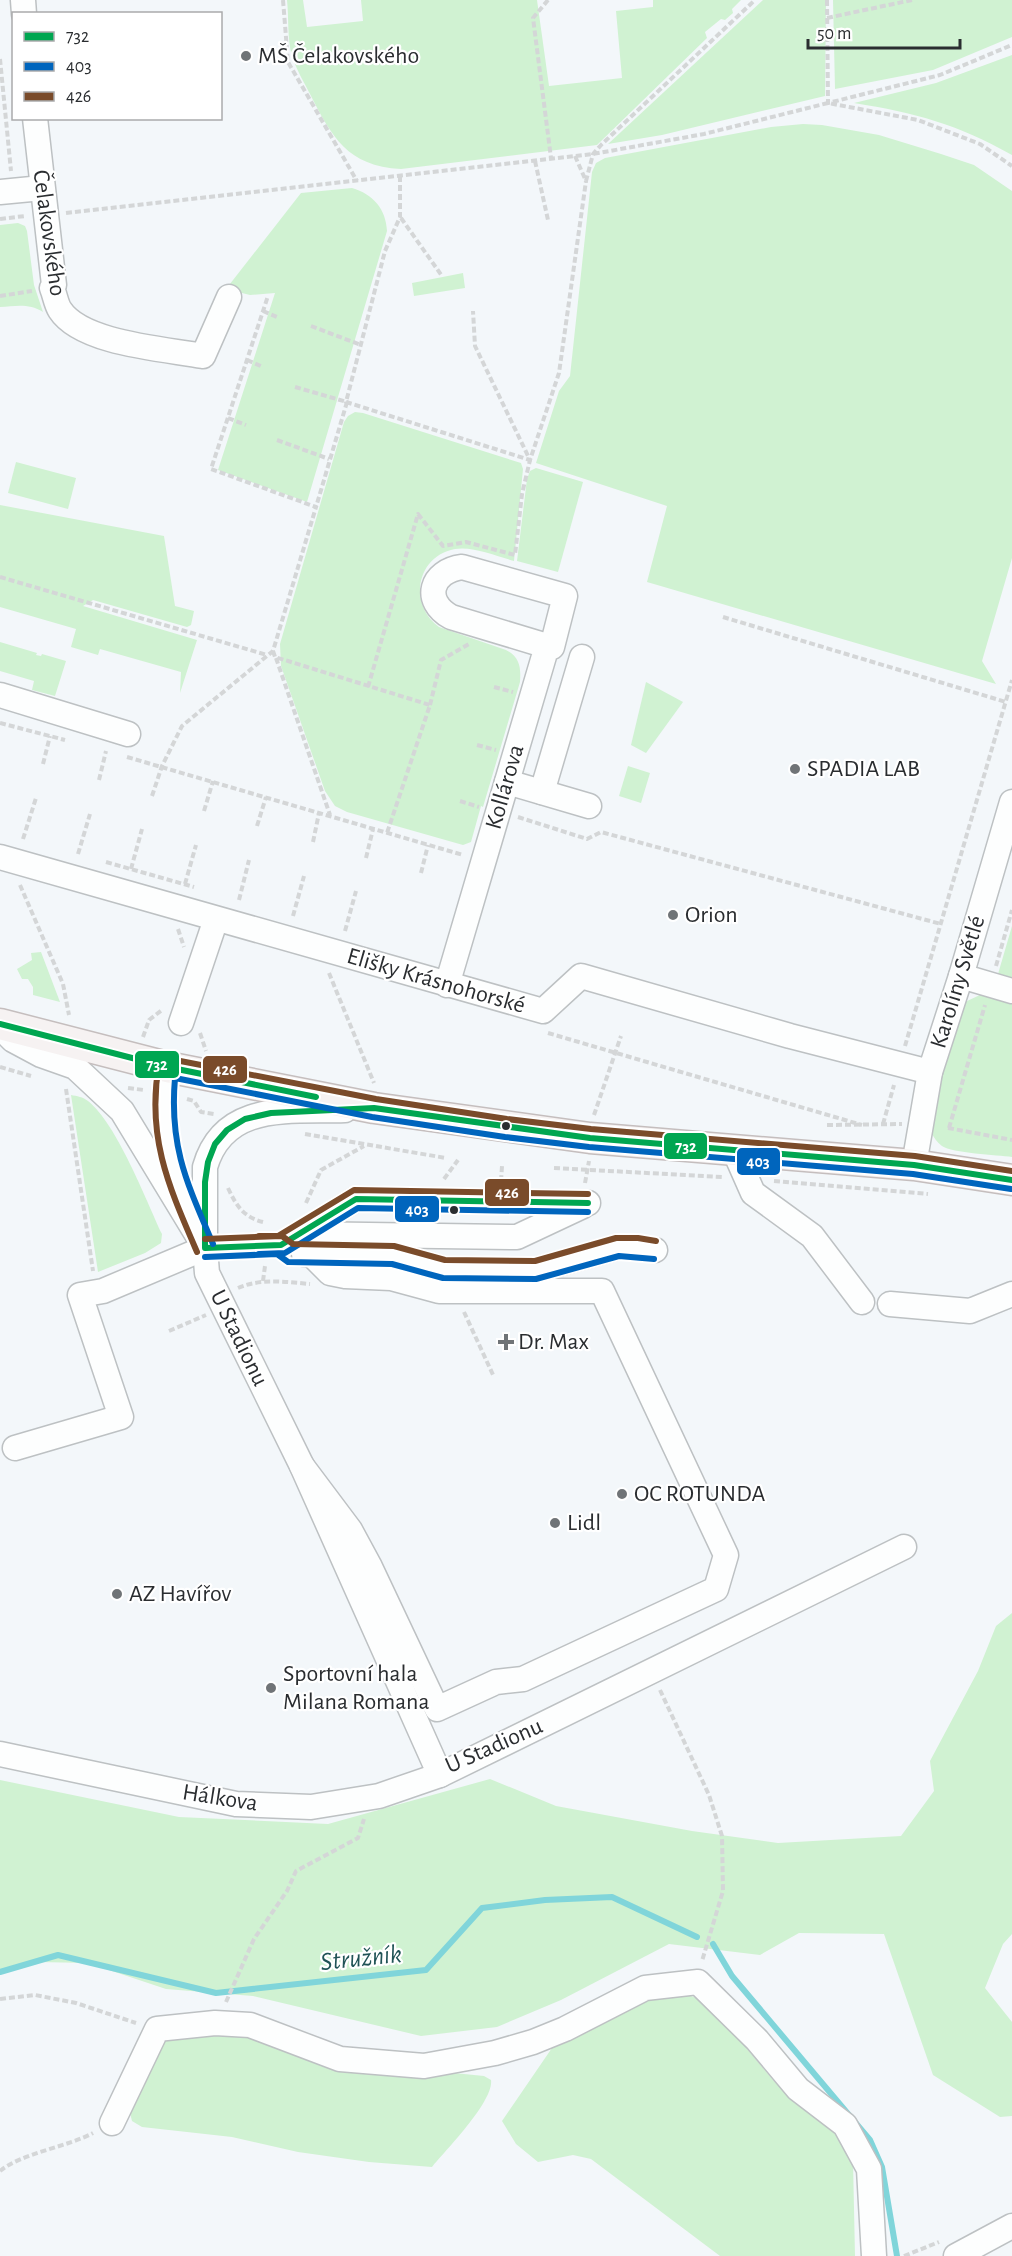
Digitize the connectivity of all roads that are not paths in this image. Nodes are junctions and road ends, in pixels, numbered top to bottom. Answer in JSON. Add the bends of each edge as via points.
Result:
{"nodes":[{"id":1,"x":35,"y":120,"type":"edge"},
{"id":2,"x":6,"y":186,"type":"edge"},
{"id":3,"x":42,"y":188,"type":"junction"},
{"id":4,"x":229,"y":297,"type":"dead end"},
{"id":5,"x":547,"y":646,"type":"junction"},
{"id":6,"x":582,"y":657,"type":"dead end"},
{"id":7,"x":0,"y":695,"type":"edge"},
{"id":8,"x":128,"y":734,"type":"dead end"},
{"id":9,"x":507,"y":782,"type":"junction"},
{"id":10,"x":542,"y":792,"type":"junction"},
{"id":11,"x":1012,"y":802,"type":"edge"},
{"id":12,"x":589,"y":806,"type":"dead end"},
{"id":13,"x":0,"y":857,"type":"edge"},
{"id":14,"x":216,"y":919,"type":"junction"},
{"id":15,"x":961,"y":976,"type":"junction"},
{"id":16,"x":447,"y":985,"type":"junction"},
{"id":17,"x":1001,"y":988,"type":"edge"},
{"id":18,"x":180,"y":1020,"type":"road end"},
{"id":19,"x":0,"y":1025,"type":"edge"},
{"id":20,"x":167,"y":1067,"type":"junction"},
{"id":21,"x":930,"y":1072,"type":"junction"},
{"id":22,"x":374,"y":1096,"type":"junction"},
{"id":23,"x":734,"y":1150,"type":"junction"},
{"id":24,"x":914,"y":1165,"type":"junction"},
{"id":25,"x":1012,"y":1180,"type":"edge"},
{"id":26,"x":205,"y":1248,"type":"junction"},
{"id":27,"x":289,"y":1248,"type":"junction"},
{"id":28,"x":655,"y":1251,"type":"dead end"},
{"id":29,"x":1012,"y":1294,"type":"edge"},
{"id":30,"x":862,"y":1302,"type":"dead end"},
{"id":31,"x":890,"y":1304,"type":"dead end"},
{"id":32,"x":15,"y":1448,"type":"dead end"},
{"id":33,"x":302,"y":1466,"type":"junction"},
{"id":34,"x":904,"y":1547,"type":"dead end"},
{"id":35,"x":0,"y":1754,"type":"edge"},
{"id":36,"x":440,"y":1775,"type":"junction"},
{"id":37,"x":112,"y":2123,"type":"road end"},
{"id":38,"x":1012,"y":2226,"type":"edge"},
{"id":39,"x":874,"y":2256,"type":"edge"},
{"id":40,"x":956,"y":2256,"type":"edge"}],
"edges":[{"from":1,"to":3,"type":"street","name":"Čelakovského"},
{"from":2,"to":3,"type":"street"},
{"from":3,"to":4,"type":"street","name":"Čelakovského","via":[[52,288],[60,310],[78,327],[106,339],[203,356]]},
{"from":5,"to":5,"type":"street","name":"Kollárova","via":[[552,647],[565,596],[462,567],[445,572],[434,584],[436,604],[442,613]]},
{"from":5,"to":9,"type":"street","name":"Kollárova"},
{"from":6,"to":10,"type":"street"},
{"from":7,"to":8,"type":"street"},
{"from":9,"to":10,"type":"street"},
{"from":9,"to":16,"type":"street","name":"Kollárova"},
{"from":10,"to":12,"type":"street"},
{"from":11,"to":15,"type":"street","name":"Karolíny Světlé"},
{"from":13,"to":14,"type":"street","name":"Elišky Krásnohorské"},
{"from":14,"to":16,"type":"street","name":"Elišky Krásnohorské"},
{"from":14,"to":18,"type":"street"},
{"from":15,"to":17,"type":"street"},
{"from":15,"to":21,"type":"street","name":"Karolíny Světlé"},
{"from":16,"to":21,"type":"street","name":"Elišky Krásnohorské","via":[[543,1011],[580,976]]},
{"from":19,"to":20,"type":"main road"},
{"from":19,"to":26,"type":"street","name":"U Stadionu","via":[[13,1040],[75,1067],[122,1111]]},
{"from":20,"to":22,"type":"main road"},
{"from":20,"to":26,"type":"street","name":"U Stadionu","via":[[164,1103],[168,1147],[175,1176]]},
{"from":21,"to":24,"type":"street","name":"Karolíny Světlé"},
{"from":22,"to":23,"type":"main road","via":[[590,1138]]},
{"from":22,"to":26,"type":"street","name":"U Stadionu","via":[[258,1115],[228,1129],[215,1143],[205,1167]]},
{"from":23,"to":24,"type":"main road"},
{"from":23,"to":30,"type":"street","via":[[753,1193],[812,1236]]},
{"from":24,"to":25,"type":"main road"},
{"from":26,"to":27,"type":"street"},
{"from":26,"to":32,"type":"street","via":[[103,1291],[80,1295],[121,1417]]},
{"from":26,"to":33,"type":"street","name":"U Stadionu","via":[[214,1305]]},
{"from":27,"to":27,"type":"street","via":[[517,1237],[588,1203],[356,1199]]},
{"from":27,"to":28,"type":"street","via":[[393,1255],[444,1269],[536,1270],[618,1247]]},
{"from":27,"to":33,"type":"street","via":[[330,1273],[391,1278],[439,1290],[602,1291],[726,1555],[716,1589],[523,1679],[496,1682],[437,1708],[350,1530]]},
{"from":29,"to":31,"type":"street","via":[[970,1311]]},
{"from":33,"to":36,"type":"street","name":"U Stadionu"},
{"from":34,"to":36,"type":"street","name":"U Stadionu"},
{"from":35,"to":36,"type":"street","name":"Hálkova","via":[[236,1804],[311,1807],[379,1796]]},
{"from":37,"to":39,"type":"street","via":[[157,2029],[215,2023],[250,2025],[340,2059],[423,2066],[533,2042],[645,1988],[698,1982],[757,2040],[798,2089],[845,2125],[869,2169]]},
{"from":38,"to":40,"type":"street"}]}
